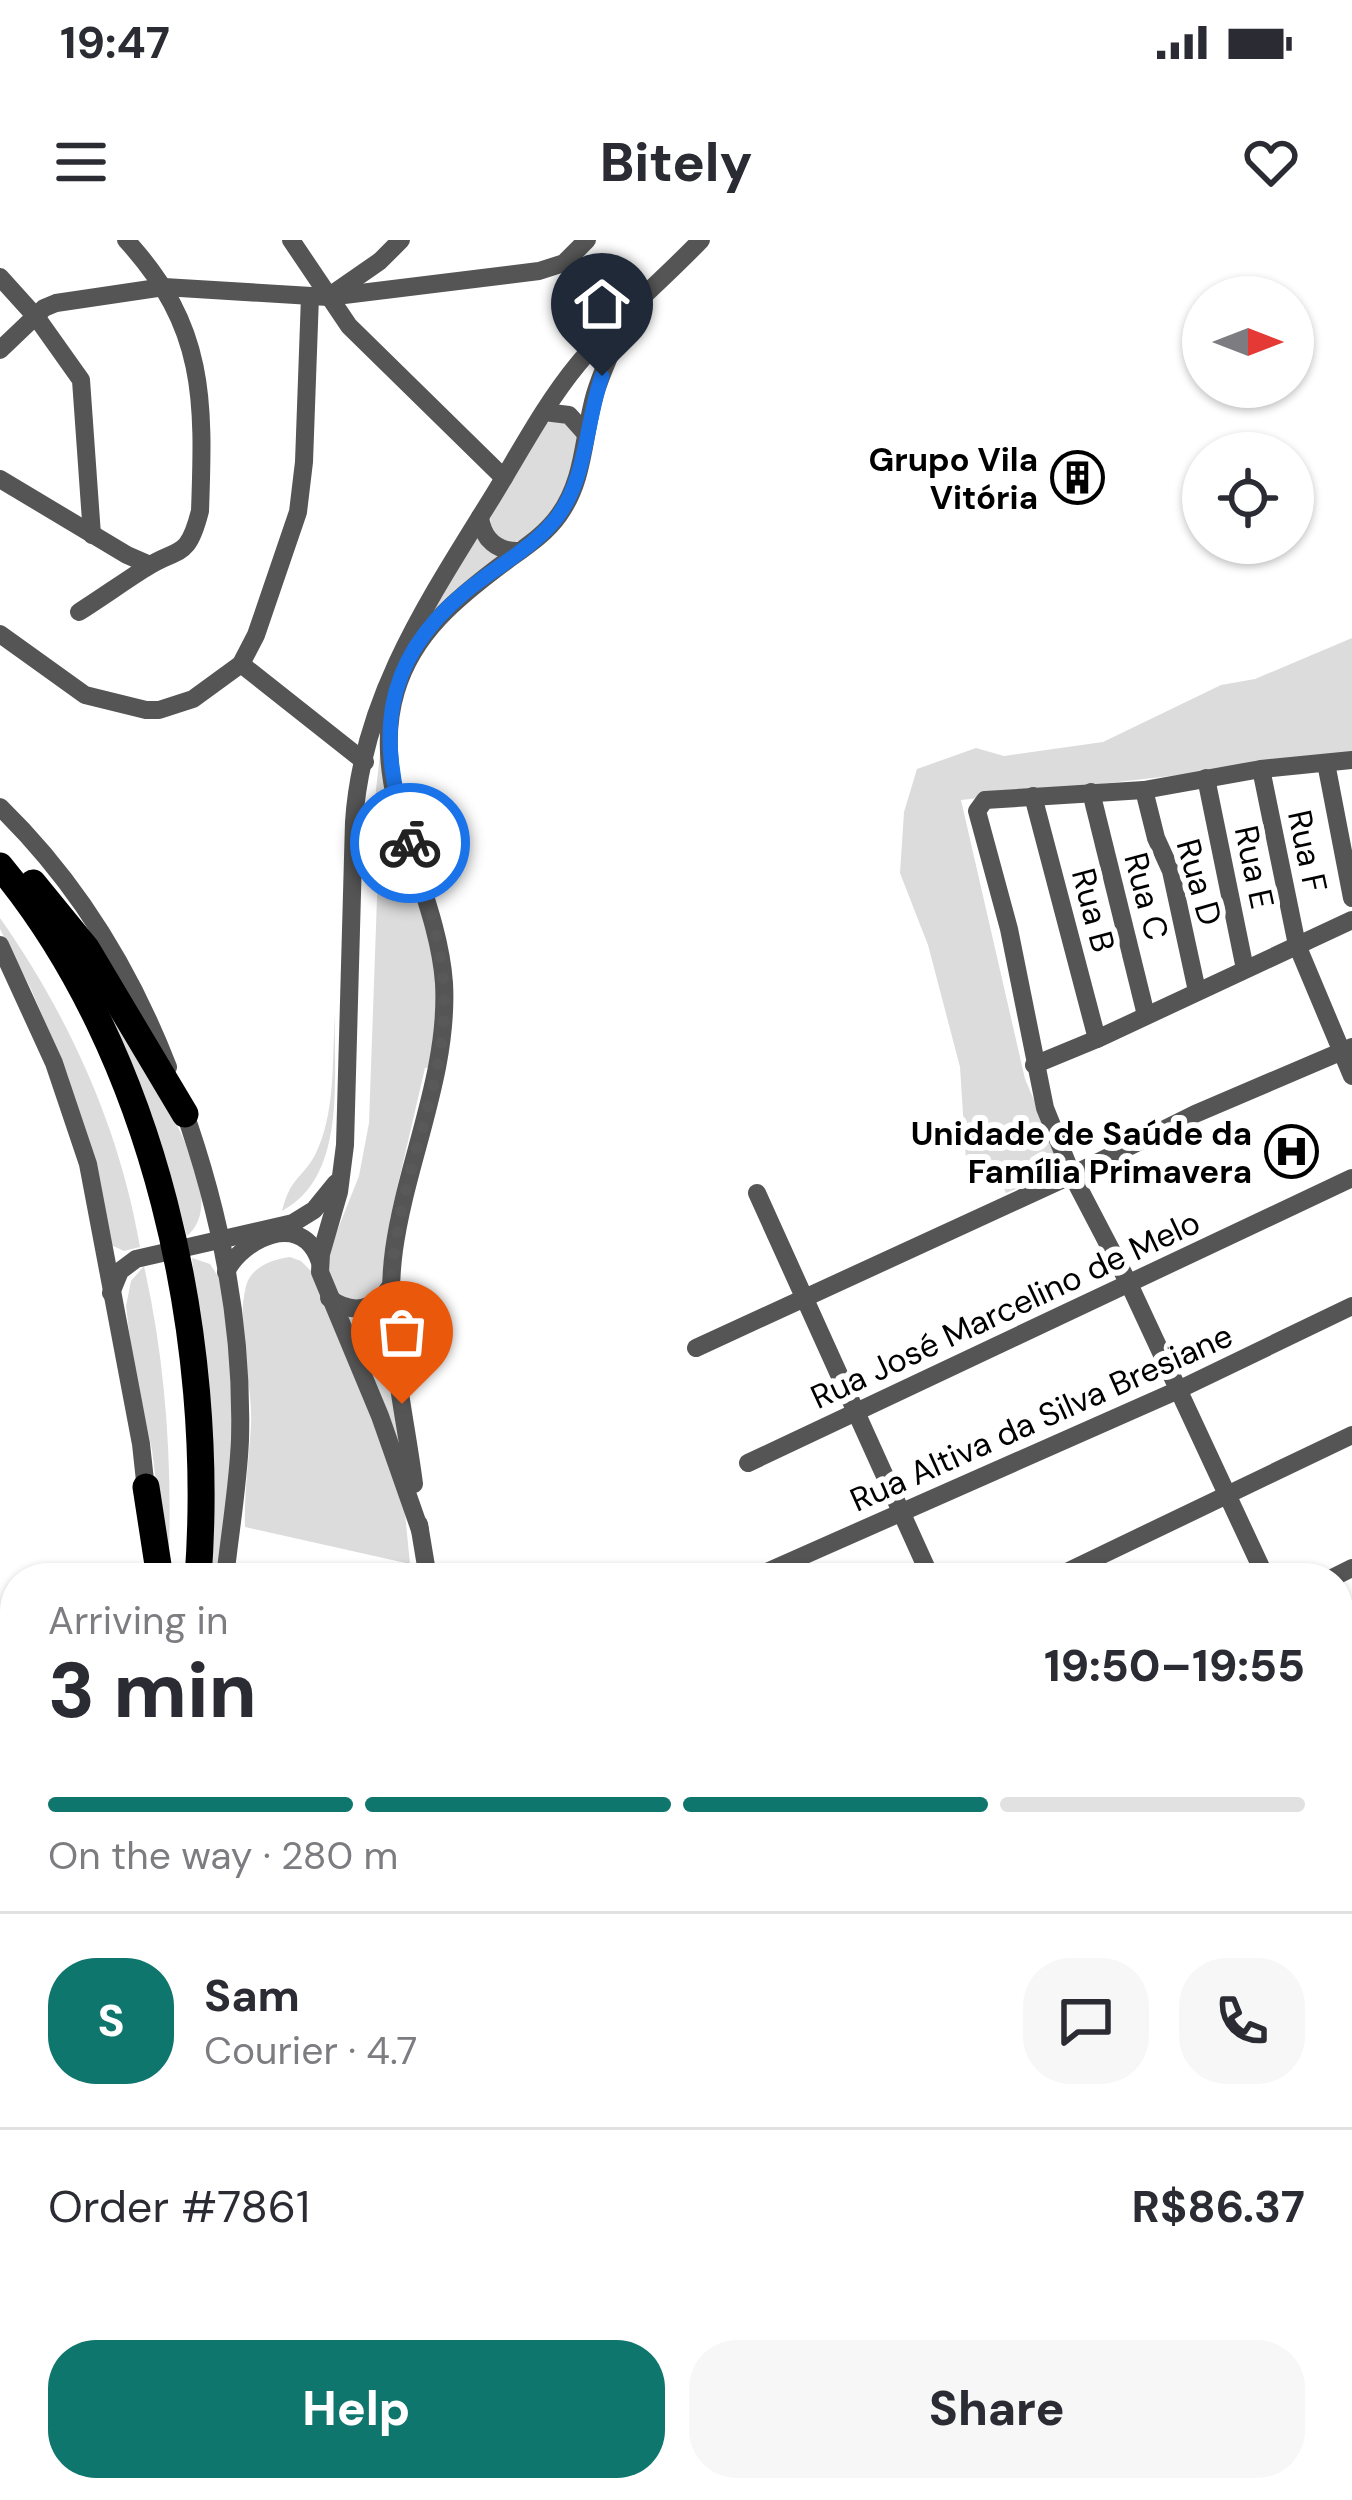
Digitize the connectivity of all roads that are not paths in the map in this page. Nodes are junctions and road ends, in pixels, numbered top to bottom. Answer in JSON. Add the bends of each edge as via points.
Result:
{"nodes":[{"id":1,"x":126,"y":240,"type":"edge"},
{"id":2,"x":291,"y":240,"type":"edge"},
{"id":3,"x":401,"y":240,"type":"edge"},
{"id":4,"x":587,"y":240,"type":"edge"},
{"id":5,"x":701,"y":240,"type":"edge"},
{"id":6,"x":0,"y":277,"type":"edge"},
{"id":7,"x":164,"y":286,"type":"junction"},
{"id":8,"x":319,"y":296,"type":"junction"},
{"id":9,"x":631,"y":311,"type":"junction"},
{"id":10,"x":38,"y":318,"type":"junction"},
{"id":11,"x":0,"y":350,"type":"edge"},
{"id":12,"x":544,"y":412,"type":"junction"},
{"id":13,"x":586,"y":434,"type":"junction"},
{"id":14,"x":504,"y":478,"type":"junction"},
{"id":15,"x":0,"y":479,"type":"edge"},
{"id":16,"x":480,"y":517,"type":"junction"},
{"id":17,"x":92,"y":536,"type":"junction"},
{"id":18,"x":520,"y":551,"type":"junction"},
{"id":19,"x":150,"y":565,"type":"junction"},
{"id":20,"x":79,"y":612,"type":"dead end"},
{"id":21,"x":0,"y":634,"type":"edge"},
{"id":22,"x":241,"y":664,"type":"junction"},
{"id":23,"x":1352,"y":760,"type":"edge"},
{"id":24,"x":364,"y":762,"type":"junction"},
{"id":25,"x":1326,"y":763,"type":"junction"},
{"id":26,"x":1261,"y":769,"type":"junction"},
{"id":27,"x":1206,"y":778,"type":"junction"},
{"id":28,"x":1144,"y":790,"type":"junction"},
{"id":29,"x":1091,"y":792,"type":"junction"},
{"id":30,"x":1033,"y":796,"type":"junction"},
{"id":31,"x":0,"y":807,"type":"edge"},
{"id":32,"x":0,"y":848,"type":"edge"},
{"id":33,"x":0,"y":866,"type":"edge"},
{"id":34,"x":0,"y":896,"type":"edge"},
{"id":35,"x":1352,"y":898,"type":"edge"},
{"id":36,"x":1352,"y":920,"type":"edge"},
{"id":37,"x":0,"y":944,"type":"edge"},
{"id":38,"x":1297,"y":945,"type":"junction"},
{"id":39,"x":1245,"y":969,"type":"junction"},
{"id":40,"x":1197,"y":991,"type":"junction"},
{"id":41,"x":1146,"y":1015,"type":"junction"},
{"id":42,"x":1097,"y":1039,"type":"junction"},
{"id":43,"x":1346,"y":1049,"type":"edge"},
{"id":44,"x":1034,"y":1064,"type":"junction"},
{"id":45,"x":1352,"y":1076,"type":"edge"},
{"id":46,"x":185,"y":1114,"type":"junction"},
{"id":47,"x":343,"y":1169,"type":"junction"},
{"id":48,"x":1072,"y":1175,"type":"junction"},
{"id":49,"x":1352,"y":1178,"type":"edge"},
{"id":50,"x":757,"y":1193,"type":"dead end"},
{"id":51,"x":211,"y":1199,"type":"junction"},
{"id":52,"x":98,"y":1214,"type":"junction"},
{"id":53,"x":262,"y":1234,"type":"junction"},
{"id":54,"x":221,"y":1242,"type":"junction"},
{"id":55,"x":163,"y":1249,"type":"junction"},
{"id":56,"x":320,"y":1262,"type":"junction"},
{"id":57,"x":227,"y":1274,"type":"junction"},
{"id":58,"x":391,"y":1286,"type":"junction"},
{"id":59,"x":1130,"y":1286,"type":"junction"},
{"id":60,"x":111,"y":1293,"type":"junction"},
{"id":61,"x":328,"y":1298,"type":"junction"},
{"id":62,"x":803,"y":1299,"type":"junction"},
{"id":63,"x":1352,"y":1306,"type":"edge"},
{"id":64,"x":696,"y":1348,"type":"dead end"},
{"id":65,"x":1176,"y":1391,"type":"junction"},
{"id":66,"x":855,"y":1413,"type":"junction"},
{"id":67,"x":1352,"y":1436,"type":"edge"},
{"id":68,"x":748,"y":1462,"type":"dead end"},
{"id":69,"x":146,"y":1487,"type":"junction"},
{"id":70,"x":1228,"y":1495,"type":"junction"},
{"id":71,"x":902,"y":1512,"type":"junction"},
{"id":72,"x":420,"y":1531,"type":"junction"},
{"id":73,"x":148,"y":1563,"type":"edge"},
{"id":74,"x":158,"y":1563,"type":"edge"},
{"id":75,"x":180,"y":1563,"type":"edge"},
{"id":76,"x":198,"y":1563,"type":"edge"},
{"id":77,"x":226,"y":1563,"type":"edge"},
{"id":78,"x":425,"y":1563,"type":"edge"},
{"id":79,"x":786,"y":1563,"type":"edge"},
{"id":80,"x":924,"y":1563,"type":"edge"},
{"id":81,"x":1085,"y":1563,"type":"edge"},
{"id":82,"x":1259,"y":1563,"type":"edge"}],
"edges":[{"from":1,"to":7,"type":"street"},
{"from":2,"to":8,"type":"street"},
{"from":3,"to":8,"type":"street"},
{"from":4,"to":8,"type":"street","via":[[563,263],[539,271]]},
{"from":5,"to":9,"type":"street"},
{"from":6,"to":10,"type":"street"},
{"from":7,"to":8,"type":"street"},
{"from":7,"to":10,"type":"street","via":[[56,303]]},
{"from":7,"to":19,"type":"street","via":[[197,365],[200,511],[179,553]]},
{"from":8,"to":14,"type":"street"},
{"from":8,"to":22,"type":"street","via":[[298,512]]},
{"from":9,"to":12,"type":"street","via":[[581,359]]},
{"from":9,"to":13,"type":"street"},
{"from":10,"to":11,"type":"street"},
{"from":10,"to":17,"type":"street","via":[[81,380]]},
{"from":12,"to":13,"type":"street","via":[[569,415]]},
{"from":12,"to":14,"type":"street"},
{"from":13,"to":18,"type":"street","via":[[566,504]]},
{"from":14,"to":16,"type":"street"},
{"from":15,"to":17,"type":"street"},
{"from":16,"to":18,"type":"street","via":[[493,544]]},
{"from":16,"to":24,"type":"street","via":[[401,647]]},
{"from":17,"to":19,"type":"street"},
{"from":18,"to":58,"type":"street","via":[[426,632],[391,711],[393,791],[431,918],[444,995]]},
{"from":19,"to":20,"type":"street"},
{"from":21,"to":22,"type":"street","via":[[72,688],[146,710],[193,699]]},
{"from":22,"to":24,"type":"street"},
{"from":23,"to":25,"type":"street"},
{"from":24,"to":47,"type":"street","via":[[354,822]]},
{"from":25,"to":26,"type":"street"},
{"from":25,"to":35,"type":"street"},
{"from":26,"to":27,"type":"street"},
{"from":26,"to":38,"type":"street","name":"Rua F"},
{"from":27,"to":28,"type":"street"},
{"from":27,"to":39,"type":"street","name":"Rua E"},
{"from":28,"to":29,"type":"street"},
{"from":28,"to":40,"type":"street","name":"Rua D"},
{"from":29,"to":30,"type":"street"},
{"from":29,"to":41,"type":"street","name":"Rua C"},
{"from":30,"to":42,"type":"street","name":"Rua B"},
{"from":30,"to":44,"type":"street","via":[[985,800],[977,811]]},
{"from":31,"to":46,"type":"street","via":[[100,929]]},
{"from":32,"to":46,"type":"highway","via":[[86,948]]},
{"from":33,"to":55,"type":"highway","via":[[50,935],[97,1022],[139,1122]]},
{"from":34,"to":55,"type":"highway","via":[[50,970],[96,1064]]},
{"from":36,"to":38,"type":"street"},
{"from":37,"to":52,"type":"street","via":[[60,1079]]},
{"from":38,"to":39,"type":"street"},
{"from":38,"to":43,"type":"street","name":"Rua F"},
{"from":39,"to":40,"type":"street"},
{"from":40,"to":41,"type":"street"},
{"from":41,"to":42,"type":"street"},
{"from":42,"to":44,"type":"street"},
{"from":43,"to":45,"type":"street","name":"Rua F"},
{"from":43,"to":48,"type":"street"},
{"from":44,"to":48,"type":"street"},
{"from":46,"to":51,"type":"street"},
{"from":47,"to":53,"type":"street","via":[[314,1210]]},
{"from":47,"to":56,"type":"street"},
{"from":48,"to":59,"type":"street"},
{"from":48,"to":62,"type":"street"},
{"from":49,"to":59,"type":"street","name":"Rua José Marcelino de Melo"},
{"from":50,"to":62,"type":"street"},
{"from":51,"to":53,"type":"street","via":[[232,1221]]},
{"from":51,"to":54,"type":"street"},
{"from":51,"to":55,"type":"street","via":[[204,1228]]},
{"from":52,"to":55,"type":"street","via":[[111,1254]]},
{"from":52,"to":60,"type":"street"},
{"from":53,"to":54,"type":"street"},
{"from":53,"to":56,"type":"street","via":[[295,1234]]},
{"from":53,"to":57,"type":"street"},
{"from":54,"to":55,"type":"street"},
{"from":54,"to":57,"type":"street"},
{"from":55,"to":57,"type":"street","via":[[207,1252]]},
{"from":55,"to":60,"type":"street","via":[[120,1271]]},
{"from":55,"to":75,"type":"highway","via":[[180,1425]]},
{"from":55,"to":76,"type":"highway","via":[[198,1424]]},
{"from":56,"to":61,"type":"street"},
{"from":57,"to":77,"type":"street","via":[[240,1439]]},
{"from":58,"to":61,"type":"street","via":[[360,1309]]},
{"from":58,"to":72,"type":"street"},
{"from":59,"to":65,"type":"street"},
{"from":59,"to":66,"type":"street","name":"Rua José Marcelino de Melo"},
{"from":60,"to":69,"type":"street"},
{"from":61,"to":72,"type":"street"},
{"from":62,"to":64,"type":"street"},
{"from":62,"to":66,"type":"street"},
{"from":63,"to":65,"type":"street","name":"Rua Altiva da Silva Bresiane"},
{"from":65,"to":70,"type":"street"},
{"from":65,"to":71,"type":"street","name":"Rua Altiva da Silva Bresiane"},
{"from":66,"to":68,"type":"street","name":"Rua José Marcelino de Melo"},
{"from":66,"to":71,"type":"street"},
{"from":67,"to":70,"type":"street"},
{"from":69,"to":73,"type":"street"},
{"from":69,"to":74,"type":"highway"},
{"from":70,"to":81,"type":"street"},
{"from":70,"to":82,"type":"street"},
{"from":71,"to":79,"type":"street","name":"Rua Altiva da Silva Bresiane"},
{"from":71,"to":80,"type":"street"},
{"from":72,"to":78,"type":"street"}]}
